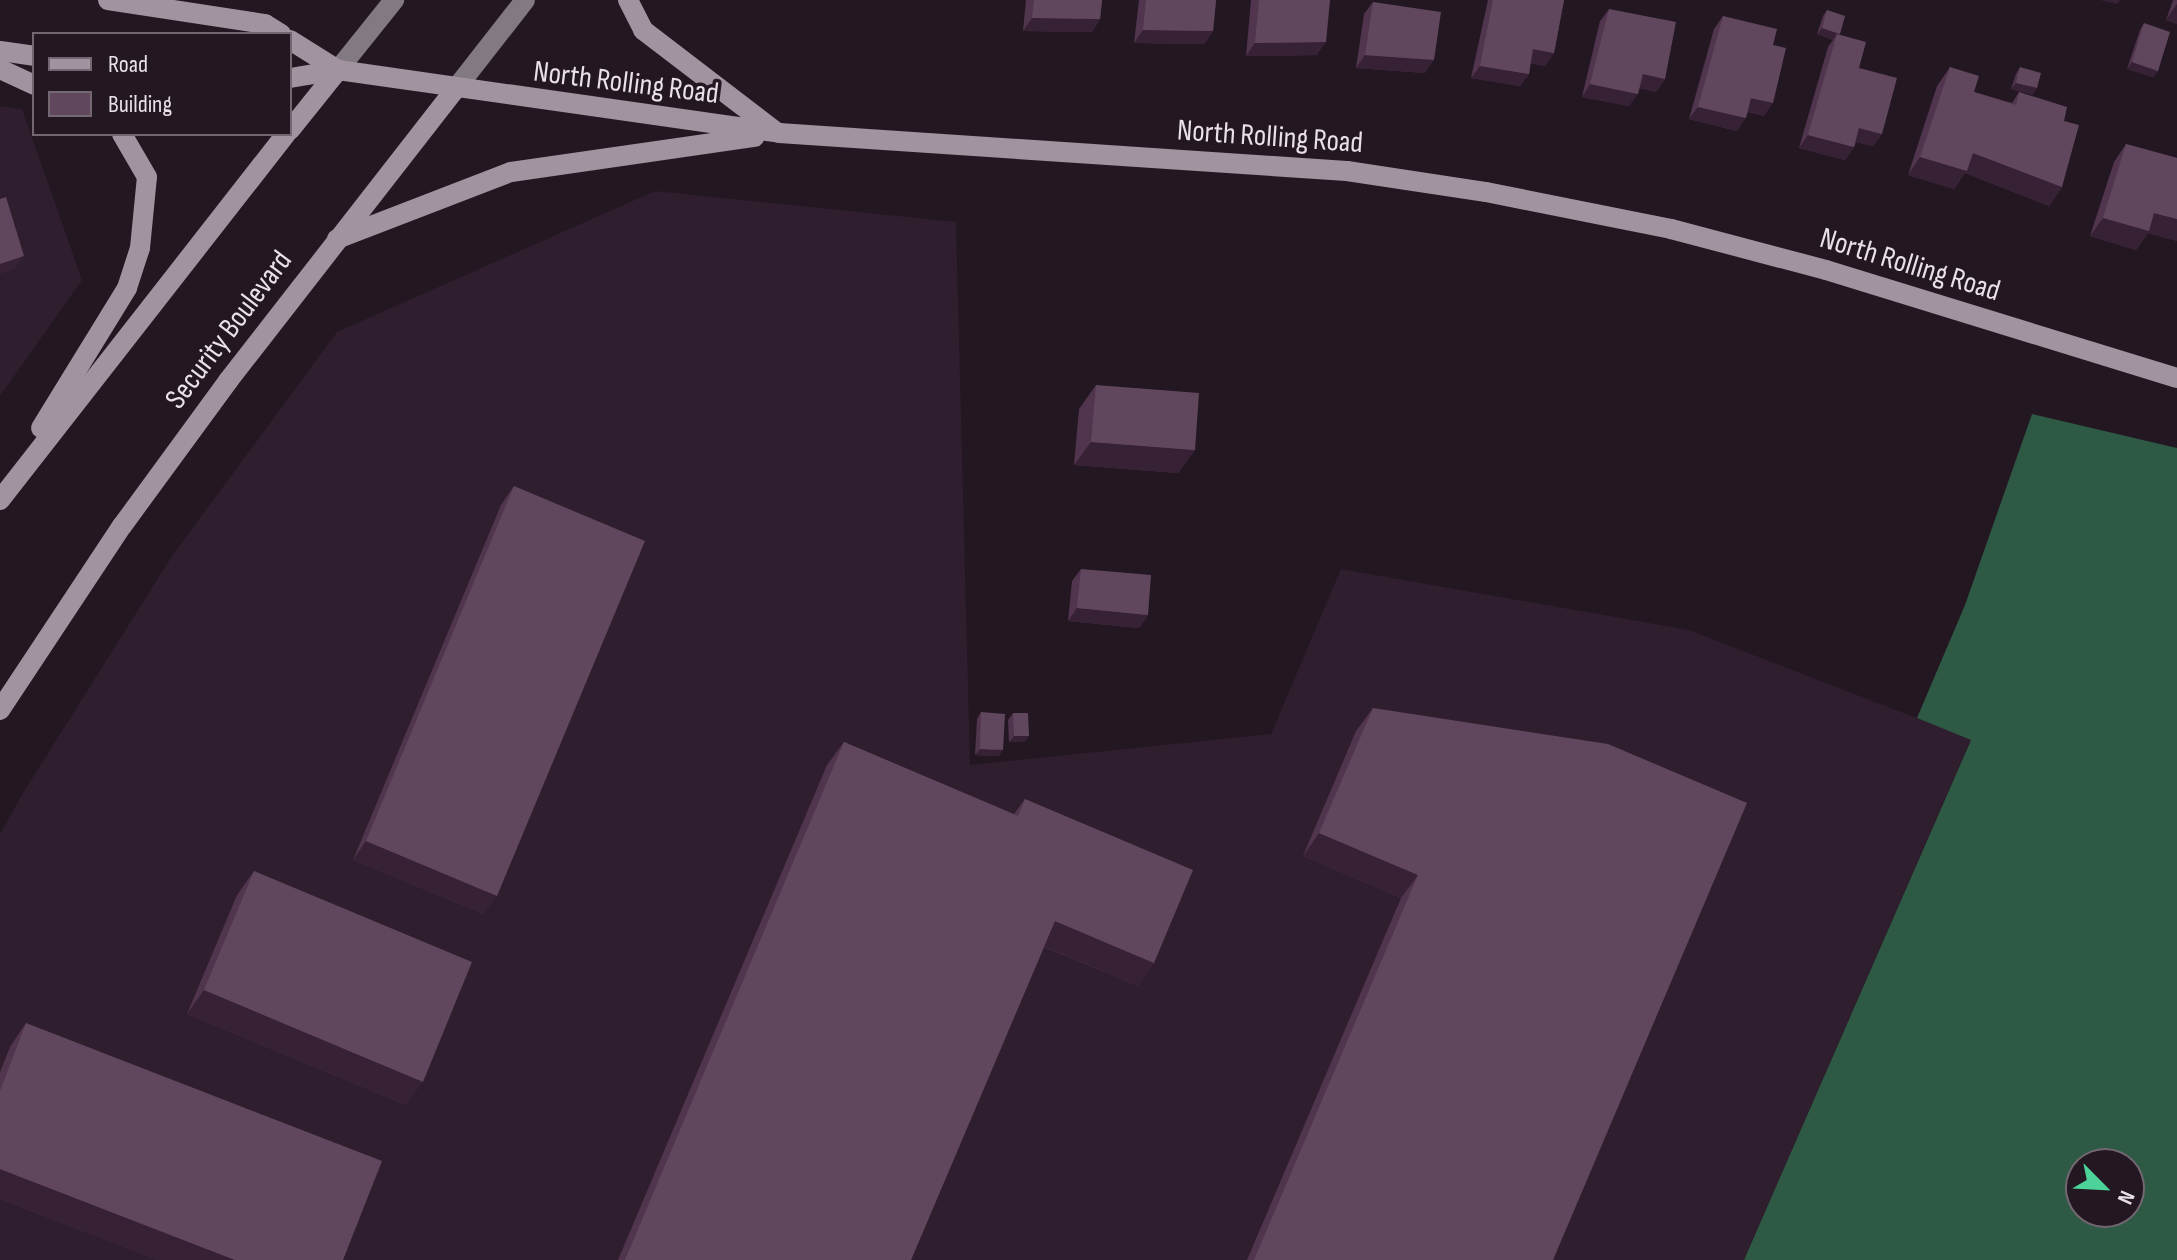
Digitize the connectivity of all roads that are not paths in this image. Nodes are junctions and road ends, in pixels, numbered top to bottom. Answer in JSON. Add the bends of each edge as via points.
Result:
{"nodes":[{"id":1,"x":108,"y":0,"type":"edge"},
{"id":2,"x":394,"y":0,"type":"edge"},
{"id":3,"x":525,"y":0,"type":"edge"},
{"id":4,"x":628,"y":0,"type":"edge"},
{"id":5,"x":278,"y":32,"type":"edge"},
{"id":6,"x":292,"y":41,"type":"edge"},
{"id":7,"x":0,"y":51,"type":"edge"},
{"id":8,"x":32,"y":56,"type":"edge"},
{"id":9,"x":0,"y":69,"type":"edge"},
{"id":10,"x":338,"y":70,"type":"junction"},
{"id":11,"x":292,"y":78,"type":"edge"},
{"id":12,"x":32,"y":84,"type":"edge"},
{"id":13,"x":454,"y":91,"type":"junction"},
{"id":14,"x":292,"y":127,"type":"edge"},
{"id":15,"x":779,"y":133,"type":"junction"},
{"id":16,"x":123,"y":136,"type":"edge"},
{"id":17,"x":285,"y":136,"type":"edge"},
{"id":18,"x":337,"y":239,"type":"junction"},
{"id":19,"x":2177,"y":378,"type":"edge"},
{"id":20,"x":0,"y":497,"type":"edge"},
{"id":21,"x":0,"y":710,"type":"edge"}],
"edges":[{"from":1,"to":5,"type":"main road","via":[[265,24]]},
{"from":2,"to":10,"type":"street"},
{"from":3,"to":13,"type":"street","name":"Security Boulevard"},
{"from":4,"to":15,"type":"main road","via":[[643,30]]},
{"from":6,"to":10,"type":"main road","name":"North Rolling Road"},
{"from":7,"to":8,"type":"main road"},
{"from":9,"to":12,"type":"main road"},
{"from":10,"to":11,"type":"main road","name":"North Rolling Road"},
{"from":10,"to":13,"type":"main road","name":"North Rolling Road"},
{"from":10,"to":14,"type":"main road"},
{"from":13,"to":15,"type":"main road","name":"North Rolling Road"},
{"from":13,"to":18,"type":"main road","name":"Security Boulevard"},
{"from":15,"to":18,"type":"main road","via":[[511,172]]},
{"from":15,"to":19,"type":"main road","name":"North Rolling Road","via":[[1347,171],[1486,192],[1671,229],[1826,270]]},
{"from":16,"to":20,"type":"main road","via":[[147,177],[140,248],[127,288]]},
{"from":17,"to":20,"type":"main road"},
{"from":18,"to":21,"type":"main road","name":"Security Boulevard","via":[[122,526]]}]}
